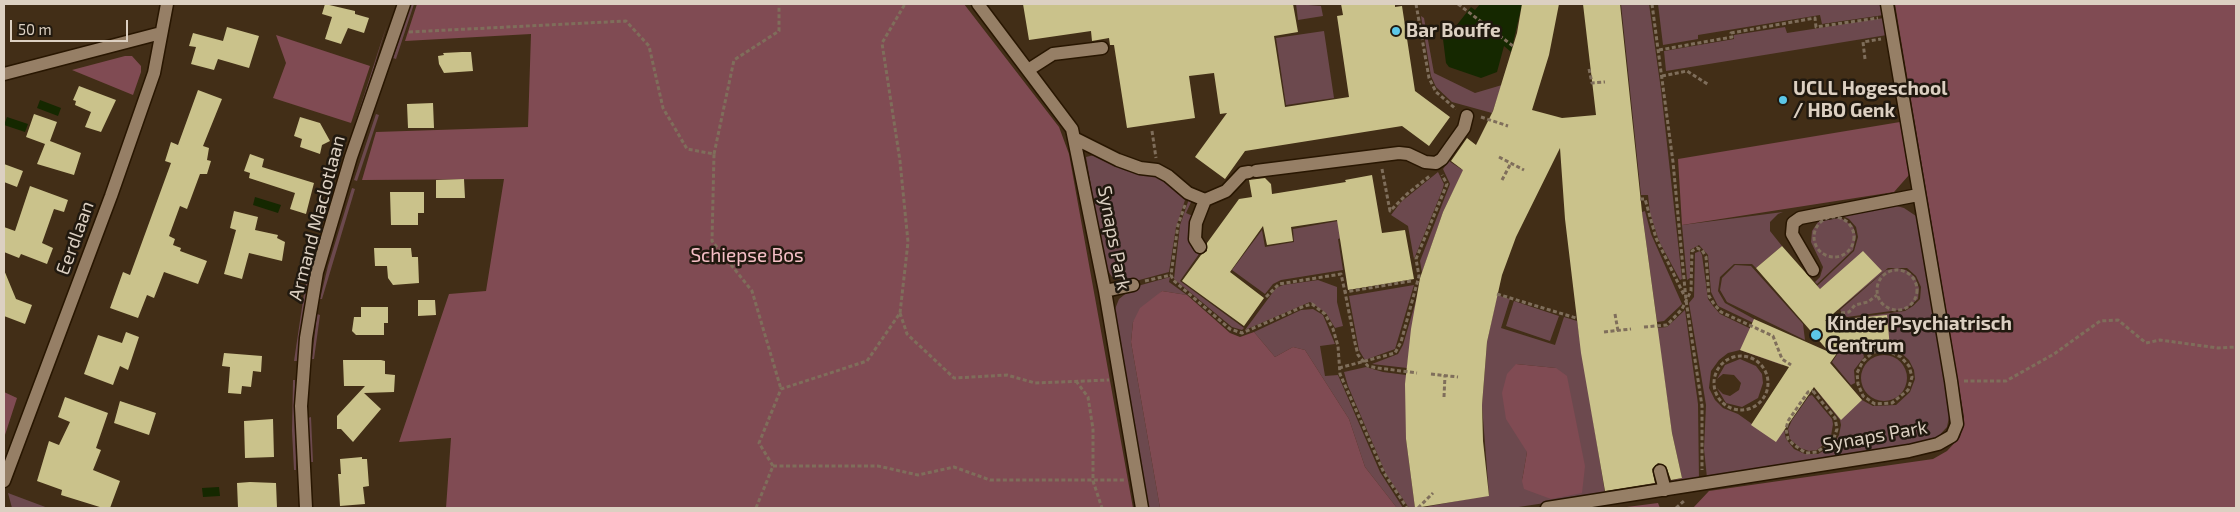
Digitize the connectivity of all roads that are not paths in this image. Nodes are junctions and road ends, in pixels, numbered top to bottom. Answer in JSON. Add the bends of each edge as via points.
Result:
{"nodes":[{"id":1,"x":167,"y":4,"type":"edge"},
{"id":2,"x":404,"y":4,"type":"edge"},
{"id":3,"x":978,"y":4,"type":"edge"},
{"id":4,"x":1888,"y":10,"type":"edge"},
{"id":5,"x":161,"y":33,"type":"junction"},
{"id":6,"x":1102,"y":48,"type":"dead end"},
{"id":7,"x":1028,"y":70,"type":"junction"},
{"id":8,"x":4,"y":74,"type":"edge"},
{"id":9,"x":1467,"y":116,"type":"road end"},
{"id":10,"x":1074,"y":138,"type":"junction"},
{"id":11,"x":1918,"y":195,"type":"junction"},
{"id":12,"x":1205,"y":200,"type":"junction"},
{"id":13,"x":1200,"y":247,"type":"dead end"},
{"id":14,"x":1814,"y":270,"type":"dead end"},
{"id":15,"x":1133,"y":285,"type":"road end"},
{"id":16,"x":1105,"y":291,"type":"junction"},
{"id":17,"x":1660,"y":471,"type":"dead end"},
{"id":18,"x":4,"y":481,"type":"edge"},
{"id":19,"x":1665,"y":490,"type":"junction"},
{"id":20,"x":306,"y":508,"type":"edge"},
{"id":21,"x":1142,"y":508,"type":"edge"},
{"id":22,"x":1546,"y":508,"type":"edge"}],
"edges":[{"from":1,"to":5,"type":"street","name":"Eerdlaan"},
{"from":2,"to":20,"type":"street","name":"Armand Maclotlaan","via":[[352,157],[318,272],[306,338],[303,380]]},
{"from":3,"to":7,"type":"street","name":"Synaps Park"},
{"from":4,"to":11,"type":"street","name":"Synaps Park"},
{"from":5,"to":8,"type":"street"},
{"from":5,"to":18,"type":"street","name":"Eerdlaan","via":[[154,73],[133,135]]},
{"from":6,"to":7,"type":"street","via":[[1052,54]]},
{"from":7,"to":10,"type":"street","name":"Synaps Park","via":[[1072,129]]},
{"from":9,"to":12,"type":"street","via":[[1464,128],[1436,163],[1424,162],[1408,154],[1243,173],[1226,191]]},
{"from":10,"to":12,"type":"street","via":[[1118,160],[1157,170],[1188,193]]},
{"from":10,"to":16,"type":"street","name":"Synaps Park"},
{"from":11,"to":14,"type":"street","via":[[1800,218],[1794,223],[1792,234]]},
{"from":11,"to":19,"type":"street","name":"Synaps Park","via":[[1951,381],[1957,424],[1952,436],[1938,444],[1909,451]]},
{"from":12,"to":13,"type":"street","via":[[1194,239]]},
{"from":15,"to":16,"type":"street"},
{"from":16,"to":21,"type":"street","name":"Synaps Park"},
{"from":17,"to":19,"type":"street"},
{"from":19,"to":22,"type":"street","name":"Synaps Park"}]}
